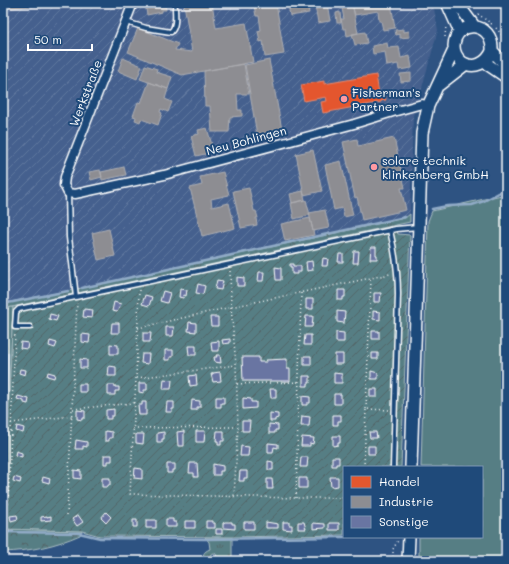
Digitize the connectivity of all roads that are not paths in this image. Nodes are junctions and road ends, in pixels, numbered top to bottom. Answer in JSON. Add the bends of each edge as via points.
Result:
{"nodes":[{"id":1,"x":133,"y":3,"type":"edge"},
{"id":2,"x":447,"y":3,"type":"edge"},
{"id":3,"x":457,"y":3,"type":"edge"},
{"id":4,"x":175,"y":7,"type":"dead end"},
{"id":5,"x":126,"y":22,"type":"junction"},
{"id":6,"x":474,"y":26,"type":"junction"},
{"id":7,"x":460,"y":32,"type":"junction"},
{"id":8,"x":454,"y":50,"type":"junction"},
{"id":9,"x":492,"y":51,"type":"junction"},
{"id":10,"x":484,"y":62,"type":"junction"},
{"id":11,"x":466,"y":64,"type":"junction"},
{"id":12,"x":506,"y":65,"type":"edge"},
{"id":13,"x":506,"y":77,"type":"edge"},
{"id":14,"x":437,"y":87,"type":"junction"},
{"id":15,"x":428,"y":106,"type":"junction"},
{"id":16,"x":68,"y":193,"type":"junction"},
{"id":17,"x":420,"y":228,"type":"junction"},
{"id":18,"x":390,"y":230,"type":"junction"},
{"id":19,"x":76,"y":297,"type":"junction"},
{"id":20,"x":30,"y":327,"type":"dead end"},
{"id":21,"x":392,"y":466,"type":"edge"},
{"id":22,"x":411,"y":466,"type":"edge"},
{"id":23,"x":409,"y":538,"type":"edge"},
{"id":24,"x":408,"y":561,"type":"edge"}],
"edges":[{"from":1,"to":5,"type":"street","name":"Werkstraße"},
{"from":2,"to":7,"type":"main road"},
{"from":3,"to":6,"type":"main road"},
{"from":4,"to":5,"type":"lane","via":[[175,26],[171,32]]},
{"from":5,"to":16,"type":"street","name":"Werkstraße","via":[[65,177],[64,185]]},
{"from":6,"to":7,"type":"main road"},
{"from":6,"to":9,"type":"main road","via":[[491,37]]},
{"from":7,"to":8,"type":"main road","via":[[454,41]]},
{"from":8,"to":11,"type":"main road"},
{"from":8,"to":14,"type":"main road"},
{"from":9,"to":10,"type":"main road"},
{"from":9,"to":12,"type":"main road"},
{"from":10,"to":11,"type":"main road","via":[[478,65]]},
{"from":10,"to":13,"type":"main road"},
{"from":11,"to":14,"type":"main road"},
{"from":14,"to":15,"type":"main road"},
{"from":15,"to":16,"type":"street","name":"Neu Bohlingen","via":[[422,104],[164,175],[75,194]]},
{"from":15,"to":17,"type":"main road","via":[[422,133]]},
{"from":16,"to":19,"type":"lane","via":[[69,237]]},
{"from":17,"to":18,"type":"lane"},
{"from":17,"to":22,"type":"main road"},
{"from":18,"to":19,"type":"lane"},
{"from":18,"to":21,"type":"lane","via":[[398,272]]},
{"from":19,"to":20,"type":"lane","via":[[18,309],[15,327]]},
{"from":23,"to":24,"type":"main road"}]}
